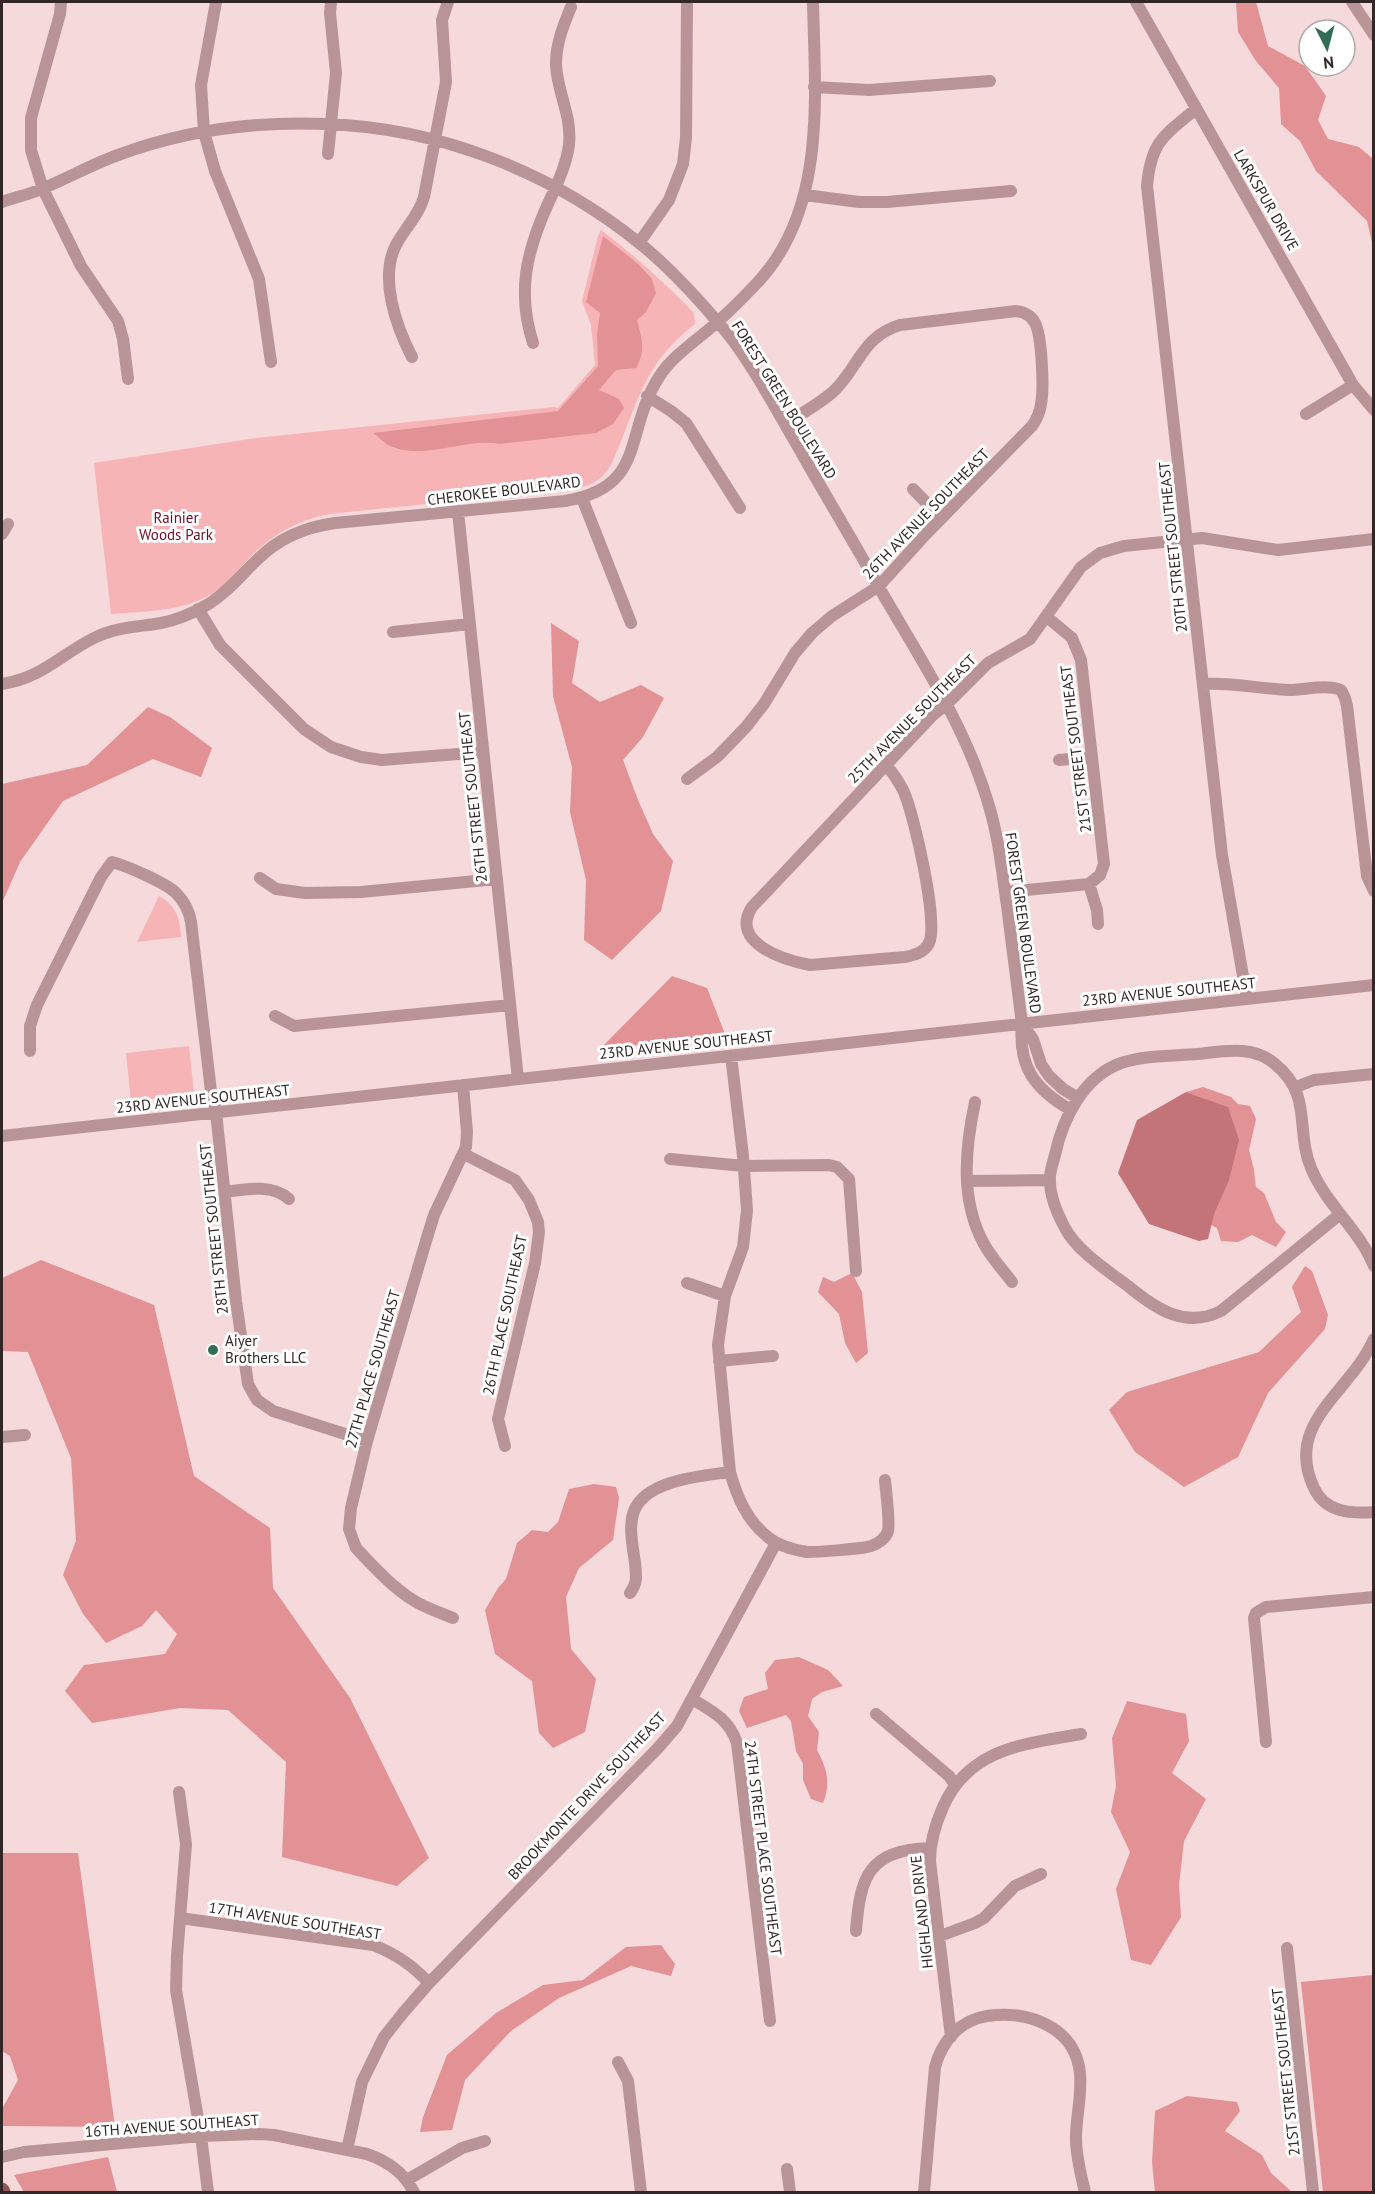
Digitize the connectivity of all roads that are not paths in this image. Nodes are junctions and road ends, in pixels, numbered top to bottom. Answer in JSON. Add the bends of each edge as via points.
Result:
{"nodes":[{"id":1,"x":62,"y":2,"type":"edge"},
{"id":2,"x":216,"y":2,"type":"edge"},
{"id":3,"x":331,"y":2,"type":"edge"},
{"id":4,"x":448,"y":2,"type":"edge"},
{"id":5,"x":687,"y":2,"type":"edge"},
{"id":6,"x":813,"y":2,"type":"edge"},
{"id":7,"x":1136,"y":2,"type":"edge"},
{"id":8,"x":1352,"y":2,"type":"edge"},
{"id":9,"x":571,"y":7,"type":"dead end"},
{"id":10,"x":1374,"y":35,"type":"edge"},
{"id":11,"x":990,"y":81,"type":"dead end"},
{"id":12,"x":814,"y":87,"type":"junction"},
{"id":13,"x":1196,"y":109,"type":"junction"},
{"id":14,"x":331,"y":124,"type":"junction"},
{"id":15,"x":204,"y":132,"type":"junction"},
{"id":16,"x":435,"y":140,"type":"junction"},
{"id":17,"x":328,"y":154,"type":"dead end"},
{"id":18,"x":556,"y":187,"type":"junction"},
{"id":19,"x":43,"y":189,"type":"junction"},
{"id":20,"x":1011,"y":191,"type":"dead end"},
{"id":21,"x":805,"y":195,"type":"junction"},
{"id":22,"x":2,"y":202,"type":"edge"},
{"id":23,"x":639,"y":243,"type":"junction"},
{"id":24,"x":718,"y":321,"type":"junction"},
{"id":25,"x":533,"y":343,"type":"dead end"},
{"id":26,"x":412,"y":357,"type":"dead end"},
{"id":27,"x":271,"y":362,"type":"dead end"},
{"id":28,"x":128,"y":379,"type":"dead end"},
{"id":29,"x":1353,"y":385,"type":"junction"},
{"id":30,"x":647,"y":396,"type":"junction"},
{"id":31,"x":1374,"y":410,"type":"edge"},
{"id":32,"x":1306,"y":414,"type":"dead end"},
{"id":33,"x":784,"y":424,"type":"junction"},
{"id":34,"x":913,"y":489,"type":"dead end"},
{"id":35,"x":582,"y":498,"type":"junction"},
{"id":36,"x":740,"y":508,"type":"dead end"},
{"id":37,"x":458,"y":512,"type":"junction"},
{"id":38,"x":941,"y":519,"type":"junction"},
{"id":39,"x":1374,"y":539,"type":"edge"},
{"id":40,"x":1187,"y":540,"type":"junction"},
{"id":41,"x":879,"y":586,"type":"junction"},
{"id":42,"x":198,"y":609,"type":"junction"},
{"id":43,"x":1047,"y":617,"type":"junction"},
{"id":44,"x":631,"y":623,"type":"dead end"},
{"id":45,"x":470,"y":624,"type":"junction"},
{"id":46,"x":393,"y":632,"type":"dead end"},
{"id":47,"x":2,"y":684,"type":"edge"},
{"id":48,"x":1203,"y":684,"type":"junction"},
{"id":49,"x":947,"y":704,"type":"junction"},
{"id":50,"x":483,"y":752,"type":"junction"},
{"id":51,"x":1092,"y":757,"type":"junction"},
{"id":52,"x":1059,"y":760,"type":"dead end"},
{"id":53,"x":886,"y":765,"type":"junction"},
{"id":54,"x":687,"y":779,"type":"dead end"},
{"id":55,"x":260,"y":878,"type":"dead end"},
{"id":56,"x":497,"y":879,"type":"junction"},
{"id":57,"x":1089,"y":884,"type":"junction"},
{"id":58,"x":1373,"y":890,"type":"edge"},
{"id":59,"x":1005,"y":892,"type":"junction"},
{"id":60,"x":1098,"y":924,"type":"dead end"},
{"id":61,"x":1374,"y":985,"type":"edge"},
{"id":62,"x":1247,"y":999,"type":"junction"},
{"id":63,"x":510,"y":1005,"type":"junction"},
{"id":64,"x":275,"y":1016,"type":"dead end"},
{"id":65,"x":1022,"y":1024,"type":"junction"},
{"id":66,"x":30,"y":1051,"type":"dead end"},
{"id":67,"x":731,"y":1056,"type":"junction"},
{"id":68,"x":1374,"y":1074,"type":"edge"},
{"id":69,"x":518,"y":1079,"type":"junction"},
{"id":70,"x":463,"y":1085,"type":"junction"},
{"id":71,"x":1296,"y":1087,"type":"junction"},
{"id":72,"x":1078,"y":1098,"type":"junction"},
{"id":73,"x":975,"y":1102,"type":"dead end"},
{"id":74,"x":1071,"y":1110,"type":"junction"},
{"id":75,"x":216,"y":1112,"type":"junction"},
{"id":76,"x":2,"y":1136,"type":"edge"},
{"id":77,"x":464,"y":1154,"type":"junction"},
{"id":78,"x":670,"y":1159,"type":"dead end"},
{"id":79,"x":744,"y":1166,"type":"junction"},
{"id":80,"x":1050,"y":1180,"type":"junction"},
{"id":81,"x":967,"y":1181,"type":"junction"},
{"id":82,"x":225,"y":1192,"type":"junction"},
{"id":83,"x":290,"y":1199,"type":"dead end"},
{"id":84,"x":1339,"y":1215,"type":"junction"},
{"id":85,"x":1374,"y":1266,"type":"edge"},
{"id":86,"x":856,"y":1270,"type":"dead end"},
{"id":87,"x":687,"y":1282,"type":"dead end"},
{"id":88,"x":1012,"y":1282,"type":"dead end"},
{"id":89,"x":725,"y":1296,"type":"junction"},
{"id":90,"x":1374,"y":1340,"type":"edge"},
{"id":91,"x":773,"y":1356,"type":"dead end"},
{"id":92,"x":719,"y":1361,"type":"junction"},
{"id":93,"x":25,"y":1435,"type":"dead end"},
{"id":94,"x":2,"y":1437,"type":"edge"},
{"id":95,"x":367,"y":1441,"type":"junction"},
{"id":96,"x":505,"y":1446,"type":"dead end"},
{"id":97,"x":730,"y":1472,"type":"junction"},
{"id":98,"x":885,"y":1480,"type":"dead end"},
{"id":99,"x":1374,"y":1512,"type":"edge"},
{"id":100,"x":776,"y":1543,"type":"junction"},
{"id":101,"x":630,"y":1593,"type":"dead end"},
{"id":102,"x":1374,"y":1597,"type":"edge"},
{"id":103,"x":453,"y":1618,"type":"dead end"},
{"id":104,"x":692,"y":1699,"type":"junction"},
{"id":105,"x":876,"y":1714,"type":"dead end"},
{"id":106,"x":1081,"y":1734,"type":"dead end"},
{"id":107,"x":1266,"y":1742,"type":"dead end"},
{"id":108,"x":955,"y":1785,"type":"junction"},
{"id":109,"x":179,"y":1792,"type":"dead end"},
{"id":110,"x":930,"y":1848,"type":"junction"},
{"id":111,"x":1041,"y":1874,"type":"dead end"},
{"id":112,"x":180,"y":1918,"type":"junction"},
{"id":113,"x":856,"y":1932,"type":"dead end"},
{"id":114,"x":940,"y":1936,"type":"junction"},
{"id":115,"x":1287,"y":1948,"type":"dead end"},
{"id":116,"x":429,"y":1983,"type":"junction"},
{"id":117,"x":770,"y":2022,"type":"dead end"},
{"id":118,"x":951,"y":2037,"type":"junction"},
{"id":119,"x":618,"y":2062,"type":"dead end"},
{"id":120,"x":201,"y":2136,"type":"junction"},
{"id":121,"x":485,"y":2141,"type":"dead end"},
{"id":122,"x":347,"y":2150,"type":"junction"},
{"id":123,"x":2,"y":2157,"type":"edge"},
{"id":124,"x":787,"y":2169,"type":"dead end"},
{"id":125,"x":406,"y":2180,"type":"junction"},
{"id":126,"x":208,"y":2193,"type":"edge"},
{"id":127,"x":414,"y":2193,"type":"edge"},
{"id":128,"x":640,"y":2193,"type":"edge"},
{"id":129,"x":790,"y":2193,"type":"edge"},
{"id":130,"x":924,"y":2193,"type":"edge"},
{"id":131,"x":1085,"y":2193,"type":"edge"},
{"id":132,"x":1313,"y":2193,"type":"edge"}],
"edges":[{"from":1,"to":19,"type":"street","via":[[31,118],[31,150]]},
{"from":2,"to":15,"type":"street","via":[[201,85]]},
{"from":3,"to":14,"type":"street","via":[[336,72]]},
{"from":4,"to":16,"type":"street","via":[[442,20],[446,82]]},
{"from":5,"to":23,"type":"street","via":[[684,158],[669,200]]},
{"from":6,"to":12,"type":"street","name":"CHEROKEE BOULEVARD"},
{"from":7,"to":13,"type":"street","name":"LARKSPUR DRIVE"},
{"from":8,"to":10,"type":"street"},
{"from":9,"to":18,"type":"street","via":[[557,51],[558,81],[569,136],[565,165]]},
{"from":11,"to":12,"type":"street","via":[[869,90]]},
{"from":12,"to":21,"type":"street","name":"CHEROKEE BOULEVARD"},
{"from":13,"to":29,"type":"street","name":"LARKSPUR DRIVE"},
{"from":13,"to":40,"type":"street","name":"20TH STREET SOUTHEAST","via":[[1157,145],[1147,186]]},
{"from":14,"to":15,"type":"street","name":"FOREST GREEN BOULEVARD","via":[[270,124]]},
{"from":14,"to":16,"type":"street","name":"FOREST GREEN BOULEVARD","via":[[371,127]]},
{"from":14,"to":17,"type":"street"},
{"from":15,"to":19,"type":"street","name":"FOREST GREEN BOULEVARD","via":[[120,154]]},
{"from":15,"to":27,"type":"street","via":[[215,171],[260,279]]},
{"from":16,"to":18,"type":"street","name":"FOREST GREEN BOULEVARD","via":[[494,159]]},
{"from":16,"to":26,"type":"street","via":[[422,204],[390,259],[391,294],[399,333]]},
{"from":18,"to":23,"type":"street","name":"FOREST GREEN BOULEVARD"},
{"from":18,"to":25,"type":"street","via":[[534,239],[526,270],[524,305]]},
{"from":19,"to":22,"type":"street","name":"FOREST GREEN BOULEVARD"},
{"from":19,"to":28,"type":"street","via":[[81,266],[118,321]]},
{"from":20,"to":21,"type":"street","via":[[880,202]]},
{"from":21,"to":24,"type":"street","name":"CHEROKEE BOULEVARD","via":[[796,223],[772,265]]},
{"from":23,"to":24,"type":"street","name":"FOREST GREEN BOULEVARD"},
{"from":24,"to":30,"type":"street","name":"CHEROKEE BOULEVARD","via":[[676,355]]},
{"from":24,"to":33,"type":"street","name":"FOREST GREEN BOULEVARD"},
{"from":29,"to":31,"type":"street","name":"LARKSPUR DRIVE"},
{"from":29,"to":32,"type":"street"},
{"from":30,"to":35,"type":"street","name":"CHEROKEE BOULEVARD","via":[[625,466],[615,481]]},
{"from":30,"to":36,"type":"street","via":[[686,423]]},
{"from":33,"to":38,"type":"street","name":"26TH AVENUE SOUTHEAST","via":[[838,387],[871,340],[889,328],[1024,312],[1038,331],[1042,401],[1036,421]]},
{"from":33,"to":41,"type":"street","name":"FOREST GREEN BOULEVARD"},
{"from":34,"to":38,"type":"street"},
{"from":35,"to":37,"type":"street","name":"CHEROKEE BOULEVARD"},
{"from":35,"to":44,"type":"street"},
{"from":37,"to":42,"type":"street","name":"CHEROKEE BOULEVARD","via":[[335,523],[304,530],[268,550],[221,595]]},
{"from":37,"to":45,"type":"street","name":"26TH STREET SOUTHEAST"},
{"from":38,"to":41,"type":"street","name":"26TH AVENUE SOUTHEAST"},
{"from":39,"to":40,"type":"street","name":"25TH AVENUE SOUTHEAST","via":[[1278,550],[1213,538]]},
{"from":40,"to":43,"type":"street","name":"25TH AVENUE SOUTHEAST","via":[[1124,546],[1101,553],[1081,567]]},
{"from":40,"to":48,"type":"street","name":"20TH STREET SOUTHEAST"},
{"from":41,"to":49,"type":"street","name":"FOREST GREEN BOULEVARD"},
{"from":41,"to":54,"type":"street","name":"26TH AVENUE SOUTHEAST","via":[[812,633],[746,727],[717,757]]},
{"from":42,"to":47,"type":"street","name":"CHEROKEE BOULEVARD","via":[[172,621],[117,629],[32,676]]},
{"from":42,"to":50,"type":"street","via":[[220,645],[304,729],[331,747],[382,760]]},
{"from":43,"to":49,"type":"street","name":"25TH AVENUE SOUTHEAST","via":[[1030,639],[988,663]]},
{"from":43,"to":51,"type":"street","name":"21ST STREET SOUTHEAST","via":[[1072,638],[1079,653]]},
{"from":45,"to":46,"type":"street"},
{"from":45,"to":50,"type":"street","name":"26TH STREET SOUTHEAST"},
{"from":48,"to":58,"type":"street","via":[[1341,690],[1347,706],[1366,876]]},
{"from":48,"to":62,"type":"street","name":"20TH STREET SOUTHEAST","via":[[1222,855]]},
{"from":49,"to":53,"type":"street","name":"25TH AVENUE SOUTHEAST"},
{"from":49,"to":59,"type":"street","name":"FOREST GREEN BOULEVARD","via":[[988,802]]},
{"from":50,"to":56,"type":"street","name":"26TH STREET SOUTHEAST"},
{"from":51,"to":52,"type":"street"},
{"from":51,"to":57,"type":"street","name":"21ST STREET SOUTHEAST","via":[[1104,864],[1100,875]]},
{"from":53,"to":53,"type":"street","name":"25TH AVENUE SOUTHEAST","via":[[905,794],[921,853],[931,926],[929,943],[924,950],[905,957],[810,965],[759,945],[746,928],[752,907]]},
{"from":55,"to":56,"type":"street","via":[[276,889],[305,893],[361,892]]},
{"from":56,"to":63,"type":"street","name":"26TH STREET SOUTHEAST"},
{"from":57,"to":59,"type":"street"},
{"from":57,"to":60,"type":"street"},
{"from":59,"to":65,"type":"street","name":"FOREST GREEN BOULEVARD"},
{"from":61,"to":62,"type":"street","name":"23RD AVENUE SOUTHEAST"},
{"from":62,"to":65,"type":"street","name":"23RD AVENUE SOUTHEAST"},
{"from":63,"to":64,"type":"street","via":[[294,1026]]},
{"from":63,"to":69,"type":"street","name":"26TH STREET SOUTHEAST"},
{"from":65,"to":67,"type":"street","name":"23RD AVENUE SOUTHEAST"},
{"from":65,"to":72,"type":"street","via":[[1034,1039],[1049,1076]]},
{"from":65,"to":74,"type":"street","name":"FOREST GREEN BOULEVARD","via":[[1020,1045],[1031,1076],[1055,1101]]},
{"from":66,"to":75,"type":"street","name":"28TH STREET SOUTHEAST","via":[[30,1026],[37,1005],[112,862],[174,891],[187,906]]},
{"from":67,"to":69,"type":"street","name":"23RD AVENUE SOUTHEAST"},
{"from":67,"to":79,"type":"street"},
{"from":68,"to":71,"type":"street","via":[[1314,1080]]},
{"from":69,"to":70,"type":"street","name":"23RD AVENUE SOUTHEAST"},
{"from":70,"to":75,"type":"street","name":"23RD AVENUE SOUTHEAST"},
{"from":70,"to":77,"type":"street","name":"27TH PLACE SOUTHEAST","via":[[467,1132]]},
{"from":71,"to":72,"type":"street","via":[[1268,1058],[1239,1050],[1120,1064],[1097,1077]]},
{"from":71,"to":84,"type":"street","via":[[1309,1161]]},
{"from":72,"to":74,"type":"street"},
{"from":73,"to":81,"type":"street"},
{"from":74,"to":80,"type":"street","via":[[1054,1156]]},
{"from":75,"to":76,"type":"street","name":"23RD AVENUE SOUTHEAST"},
{"from":75,"to":82,"type":"street","name":"28TH STREET SOUTHEAST"},
{"from":77,"to":95,"type":"street","name":"27TH PLACE SOUTHEAST","via":[[434,1215]]},
{"from":77,"to":96,"type":"street","name":"26TH PLACE SOUTHEAST","via":[[515,1180],[529,1200],[539,1232],[498,1419]]},
{"from":78,"to":79,"type":"street"},
{"from":79,"to":86,"type":"street","via":[[829,1165],[843,1171],[850,1185]]},
{"from":79,"to":89,"type":"street","via":[[745,1236]]},
{"from":80,"to":81,"type":"street"},
{"from":80,"to":84,"type":"street","via":[[1064,1228],[1091,1257],[1148,1303],[1180,1318],[1212,1316],[1228,1307]]},
{"from":81,"to":88,"type":"street","via":[[981,1239]]},
{"from":82,"to":83,"type":"street","via":[[267,1189]]},
{"from":82,"to":95,"type":"street","name":"28TH STREET SOUTHEAST","via":[[246,1376],[252,1392],[273,1411]]},
{"from":84,"to":85,"type":"street","via":[[1354,1231]]},
{"from":87,"to":89,"type":"street"},
{"from":89,"to":92,"type":"street"},
{"from":90,"to":99,"type":"street","via":[[1364,1360],[1321,1412],[1307,1437],[1306,1454],[1308,1475],[1324,1501],[1346,1512]]},
{"from":91,"to":92,"type":"street"},
{"from":92,"to":97,"type":"street"},
{"from":93,"to":94,"type":"street"},
{"from":95,"to":103,"type":"street","name":"27TH PLACE SOUTHEAST","via":[[349,1522],[353,1543],[412,1599]]},
{"from":97,"to":100,"type":"street","via":[[746,1514]]},
{"from":97,"to":101,"type":"street","via":[[672,1483],[657,1489],[634,1509],[632,1538],[637,1581]]},
{"from":98,"to":100,"type":"street","via":[[888,1530],[872,1546],[807,1552]]},
{"from":100,"to":104,"type":"street","name":"BROOKMONTE DRIVE SOUTHEAST"},
{"from":102,"to":107,"type":"street","via":[[1266,1607],[1256,1612]]},
{"from":104,"to":116,"type":"street","name":"BROOKMONTE DRIVE SOUTHEAST","via":[[677,1726],[658,1748]]},
{"from":104,"to":117,"type":"street","name":"24TH STREET PLACE SOUTHEAST","via":[[719,1715],[736,1743]]},
{"from":105,"to":108,"type":"street"},
{"from":106,"to":108,"type":"street","name":"HIGHLAND DRIVE","via":[[1000,1752],[979,1762]]},
{"from":108,"to":110,"type":"street","name":"HIGHLAND DRIVE","via":[[935,1825]]},
{"from":109,"to":112,"type":"street","via":[[186,1844]]},
{"from":110,"to":113,"type":"street","via":[[895,1852],[876,1864],[861,1889]]},
{"from":110,"to":114,"type":"street","name":"HIGHLAND DRIVE"},
{"from":111,"to":114,"type":"street","via":[[1015,1886],[984,1918]]},
{"from":112,"to":116,"type":"street","name":"17TH AVENUE SOUTHEAST","via":[[373,1945],[405,1960]]},
{"from":112,"to":120,"type":"street","via":[[176,1990]]},
{"from":114,"to":118,"type":"street","name":"HIGHLAND DRIVE"},
{"from":115,"to":132,"type":"street","name":"21ST STREET SOUTHEAST"},
{"from":116,"to":122,"type":"street","name":"BROOKMONTE DRIVE SOUTHEAST","via":[[384,2037],[375,2054],[362,2082]]},
{"from":118,"to":130,"type":"street","via":[[939,2053],[935,2067]]},
{"from":118,"to":131,"type":"street","via":[[970,2020],[994,2015],[1028,2017],[1060,2032],[1080,2069],[1076,2139]]},
{"from":119,"to":128,"type":"street","via":[[628,2081]]},
{"from":120,"to":122,"type":"street","name":"16TH AVENUE SOUTHEAST","via":[[274,2135]]},
{"from":120,"to":123,"type":"street","name":"16TH AVENUE SOUTHEAST"},
{"from":120,"to":126,"type":"street"},
{"from":121,"to":125,"type":"street","via":[[462,2148]]},
{"from":122,"to":125,"type":"street","name":"16TH AVENUE SOUTHEAST","via":[[390,2164]]},
{"from":124,"to":129,"type":"street"},
{"from":125,"to":127,"type":"street","name":"16TH AVENUE SOUTHEAST"}]}
